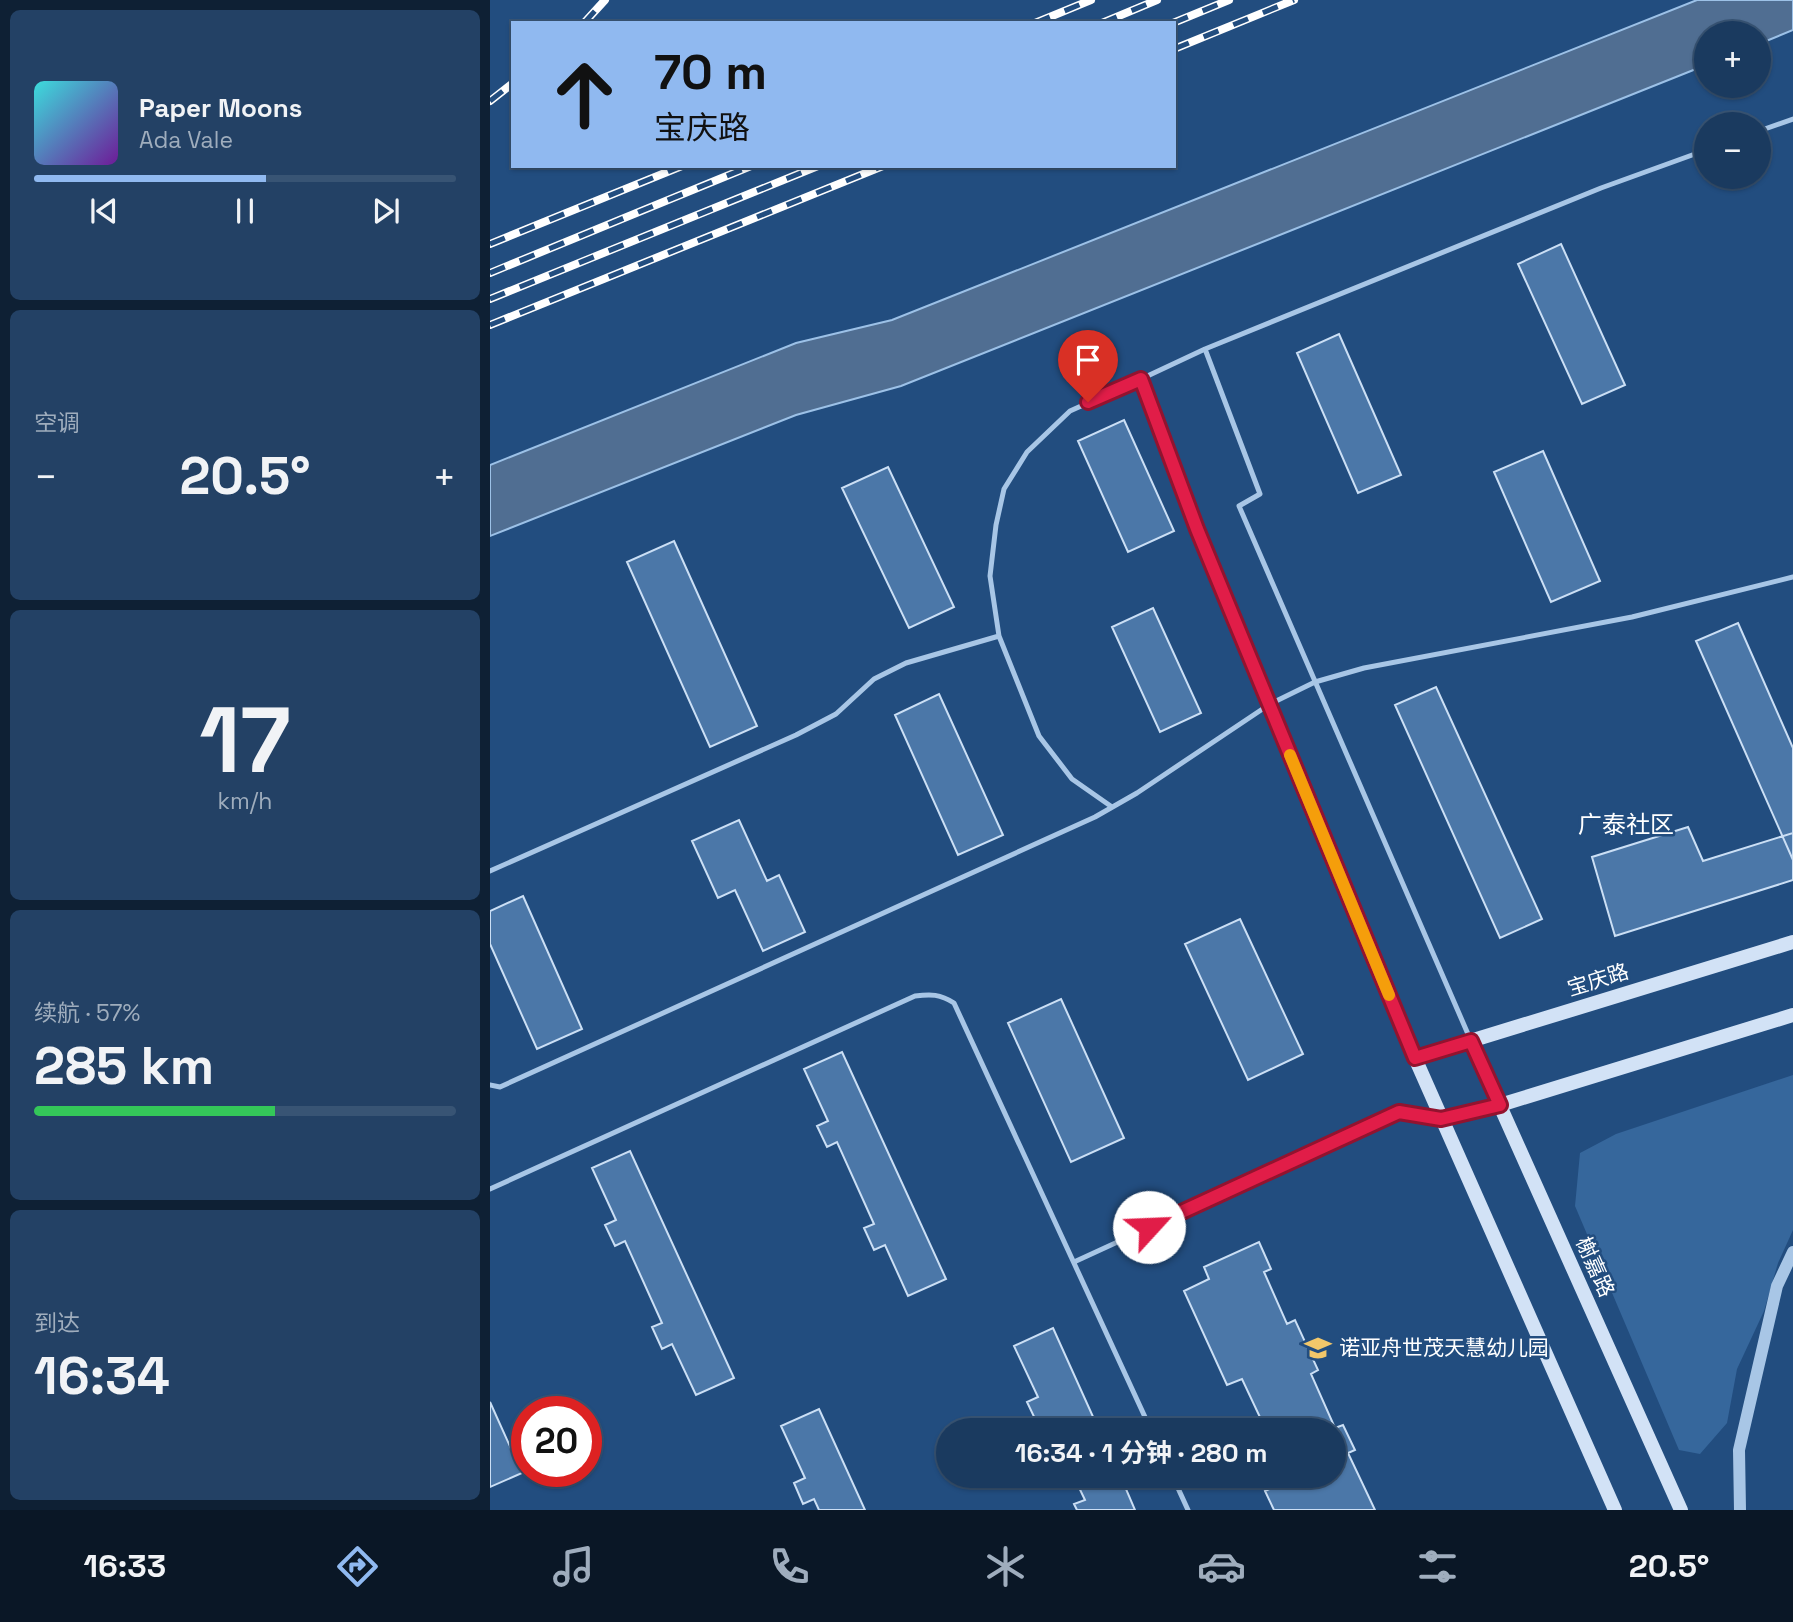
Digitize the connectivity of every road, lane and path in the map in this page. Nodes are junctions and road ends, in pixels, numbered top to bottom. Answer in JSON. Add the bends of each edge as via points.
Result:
{"nodes":[{"id":1,"x":1793,"y":119,"type":"edge"},
{"id":2,"x":1771,"y":127,"type":"edge"},
{"id":3,"x":1694,"y":154,"type":"edge"},
{"id":4,"x":1205,"y":349,"type":"junction"},
{"id":5,"x":1141,"y":379,"type":"junction"},
{"id":6,"x":1793,"y":577,"type":"edge"},
{"id":7,"x":999,"y":636,"type":"junction"},
{"id":8,"x":1315,"y":682,"type":"junction"},
{"id":9,"x":1270,"y":705,"type":"junction"},
{"id":10,"x":1112,"y":807,"type":"junction"},
{"id":11,"x":490,"y":870,"type":"edge"},
{"id":12,"x":1793,"y":942,"type":"edge"},
{"id":13,"x":1793,"y":1015,"type":"edge"},
{"id":14,"x":1471,"y":1041,"type":"junction"},
{"id":15,"x":1415,"y":1058,"type":"junction"},
{"id":16,"x":490,"y":1085,"type":"edge"},
{"id":17,"x":1500,"y":1105,"type":"junction"},
{"id":18,"x":1441,"y":1119,"type":"junction"},
{"id":19,"x":490,"y":1189,"type":"edge"},
{"id":20,"x":1793,"y":1252,"type":"edge"},
{"id":21,"x":1074,"y":1262,"type":"junction"},
{"id":22,"x":1146,"y":1418,"type":"edge"},
{"id":23,"x":1178,"y":1488,"type":"edge"},
{"id":24,"x":1188,"y":1510,"type":"edge"},
{"id":25,"x":1615,"y":1510,"type":"edge"},
{"id":26,"x":1681,"y":1510,"type":"edge"},
{"id":27,"x":1740,"y":1510,"type":"edge"}],
"edges":[{"from":1,"to":2,"type":"lane"},
{"from":3,"to":4,"type":"lane"},
{"from":4,"to":5,"type":"lane"},
{"from":4,"to":8,"type":"lane","via":[[1260,494],[1238,506]]},
{"from":5,"to":7,"type":"lane","via":[[1070,411],[1027,452],[1004,489],[990,576]]},
{"from":5,"to":9,"type":"lane"},
{"from":6,"to":8,"type":"lane","via":[[1632,617],[1364,668]]},
{"from":7,"to":10,"type":"lane","via":[[1039,736],[1072,779]]},
{"from":7,"to":11,"type":"lane","via":[[906,663],[874,679],[836,713],[796,735]]},
{"from":8,"to":9,"type":"lane"},
{"from":8,"to":14,"type":"lane"},
{"from":9,"to":10,"type":"lane"},
{"from":9,"to":15,"type":"lane"},
{"from":10,"to":16,"type":"lane","via":[[499,1087]]},
{"from":12,"to":14,"type":"main road","name":"宝庆路"},
{"from":13,"to":17,"type":"main road"},
{"from":14,"to":15,"type":"main road","name":"宝庆路"},
{"from":14,"to":17,"type":"main road","name":"榭嘉路"},
{"from":15,"to":18,"type":"main road"},
{"from":17,"to":18,"type":"main road"},
{"from":17,"to":26,"type":"main road","name":"榭嘉路"},
{"from":18,"to":21,"type":"lane","via":[[1399,1112]]},
{"from":18,"to":25,"type":"main road"},
{"from":19,"to":21,"type":"lane","via":[[915,996],[933,994],[954,1003]]},
{"from":20,"to":27,"type":"street","via":[[1777,1286],[1739,1450]]},
{"from":21,"to":22,"type":"lane"},
{"from":23,"to":24,"type":"lane"}]}
